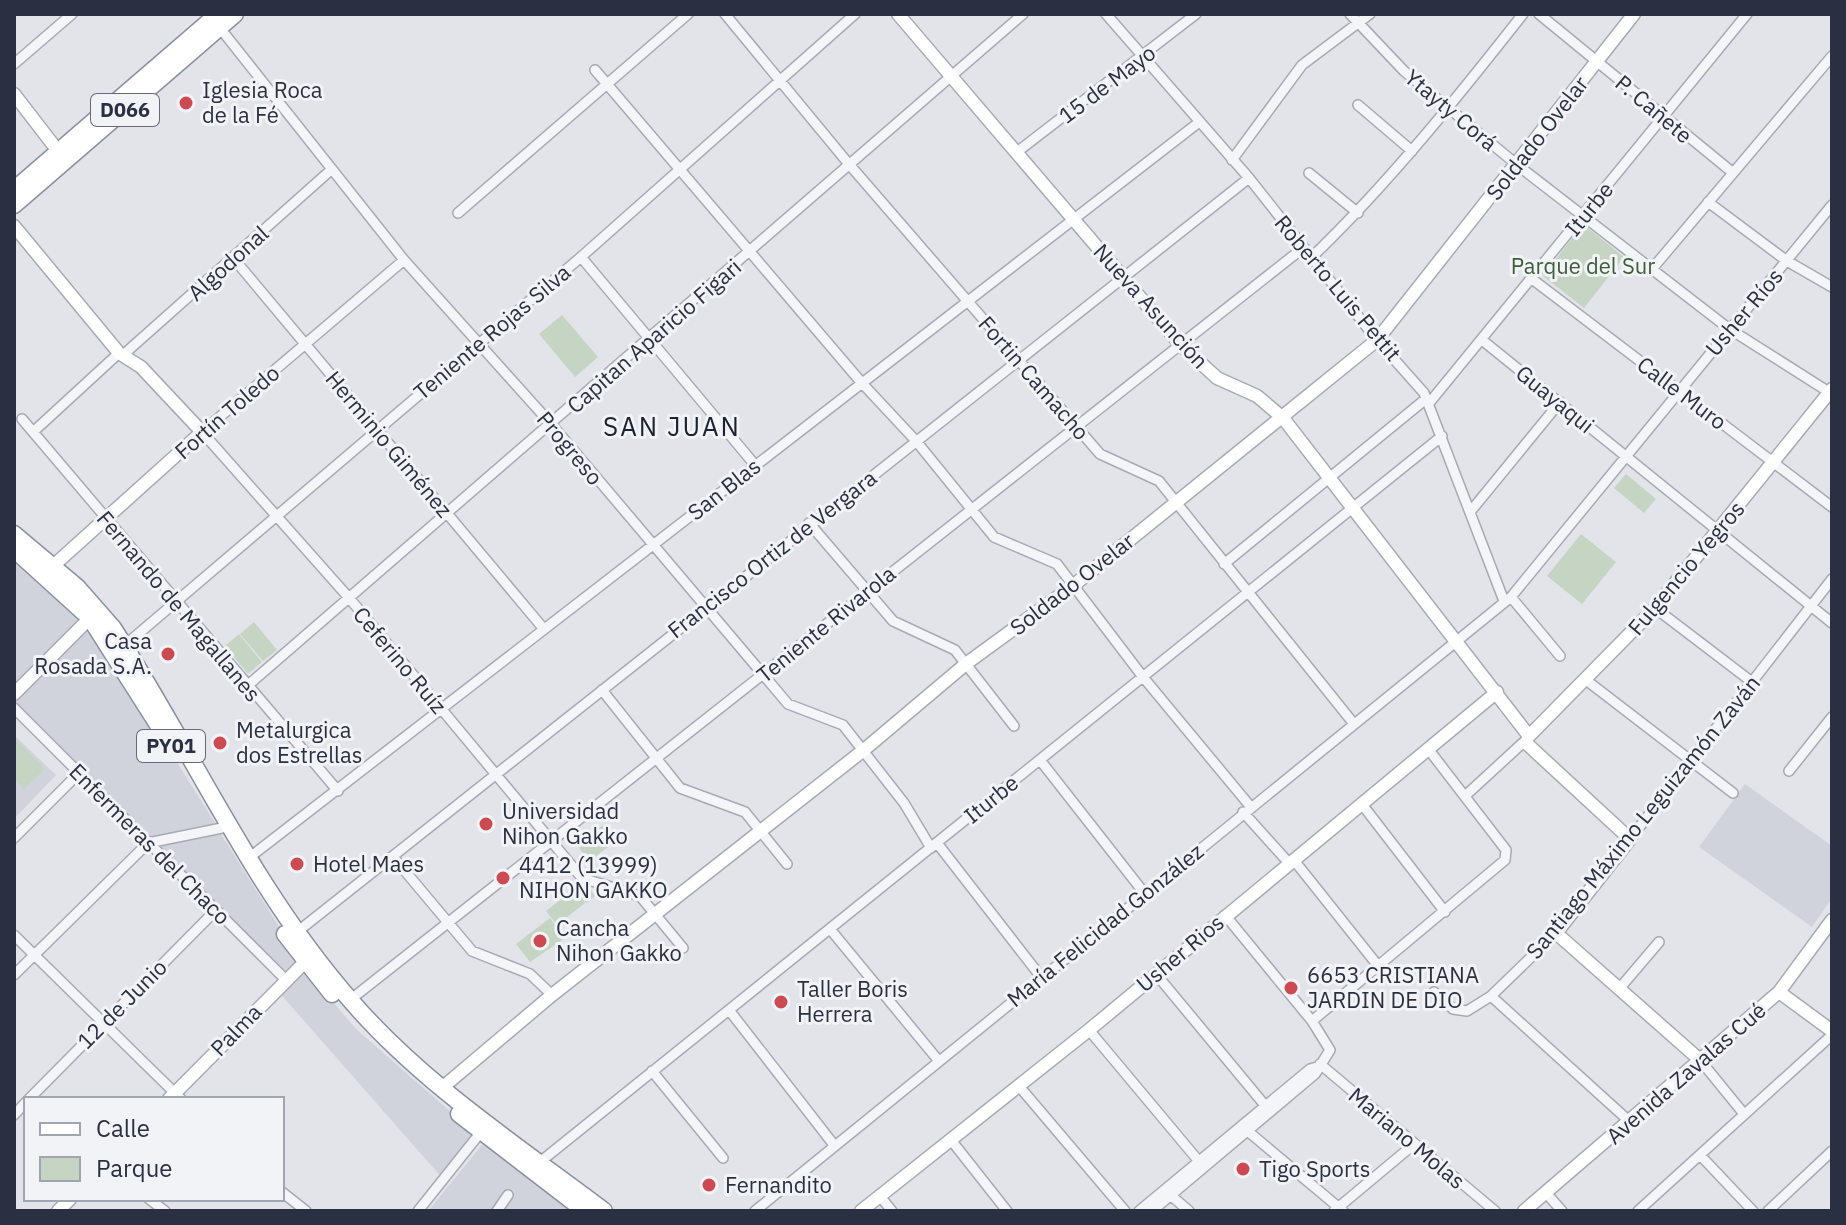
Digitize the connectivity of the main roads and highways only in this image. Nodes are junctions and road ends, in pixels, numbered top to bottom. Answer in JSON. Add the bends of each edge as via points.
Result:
{"nodes":[{"id":1,"x":235,"y":14,"type":"edge"},
{"id":2,"x":219,"y":21,"type":"edge"},
{"id":3,"x":14,"y":190,"type":"edge"},
{"id":4,"x":14,"y":205,"type":"edge"},
{"id":5,"x":14,"y":534,"type":"edge"},
{"id":6,"x":14,"y":549,"type":"edge"},
{"id":7,"x":439,"y":1090,"type":"junction"},
{"id":8,"x":585,"y":1211,"type":"edge"},
{"id":9,"x":604,"y":1211,"type":"edge"}],
"edges":[{"from":1,"to":2,"type":"highway","number":"D066"},
{"from":2,"to":3,"type":"highway","number":"D066"},
{"from":2,"to":4,"type":"highway","number":"D066"},
{"from":5,"to":7,"type":"highway","number":"PY01","via":[[93,604],[124,646],[297,932],[350,1000]]},
{"from":6,"to":7,"type":"highway","number":"PY01","via":[[90,618],[114,652],[305,962],[361,1027]]},
{"from":7,"to":8,"type":"highway","number":"PY01","via":[[481,1132]]},
{"from":7,"to":9,"type":"highway","number":"PY01"}]}
